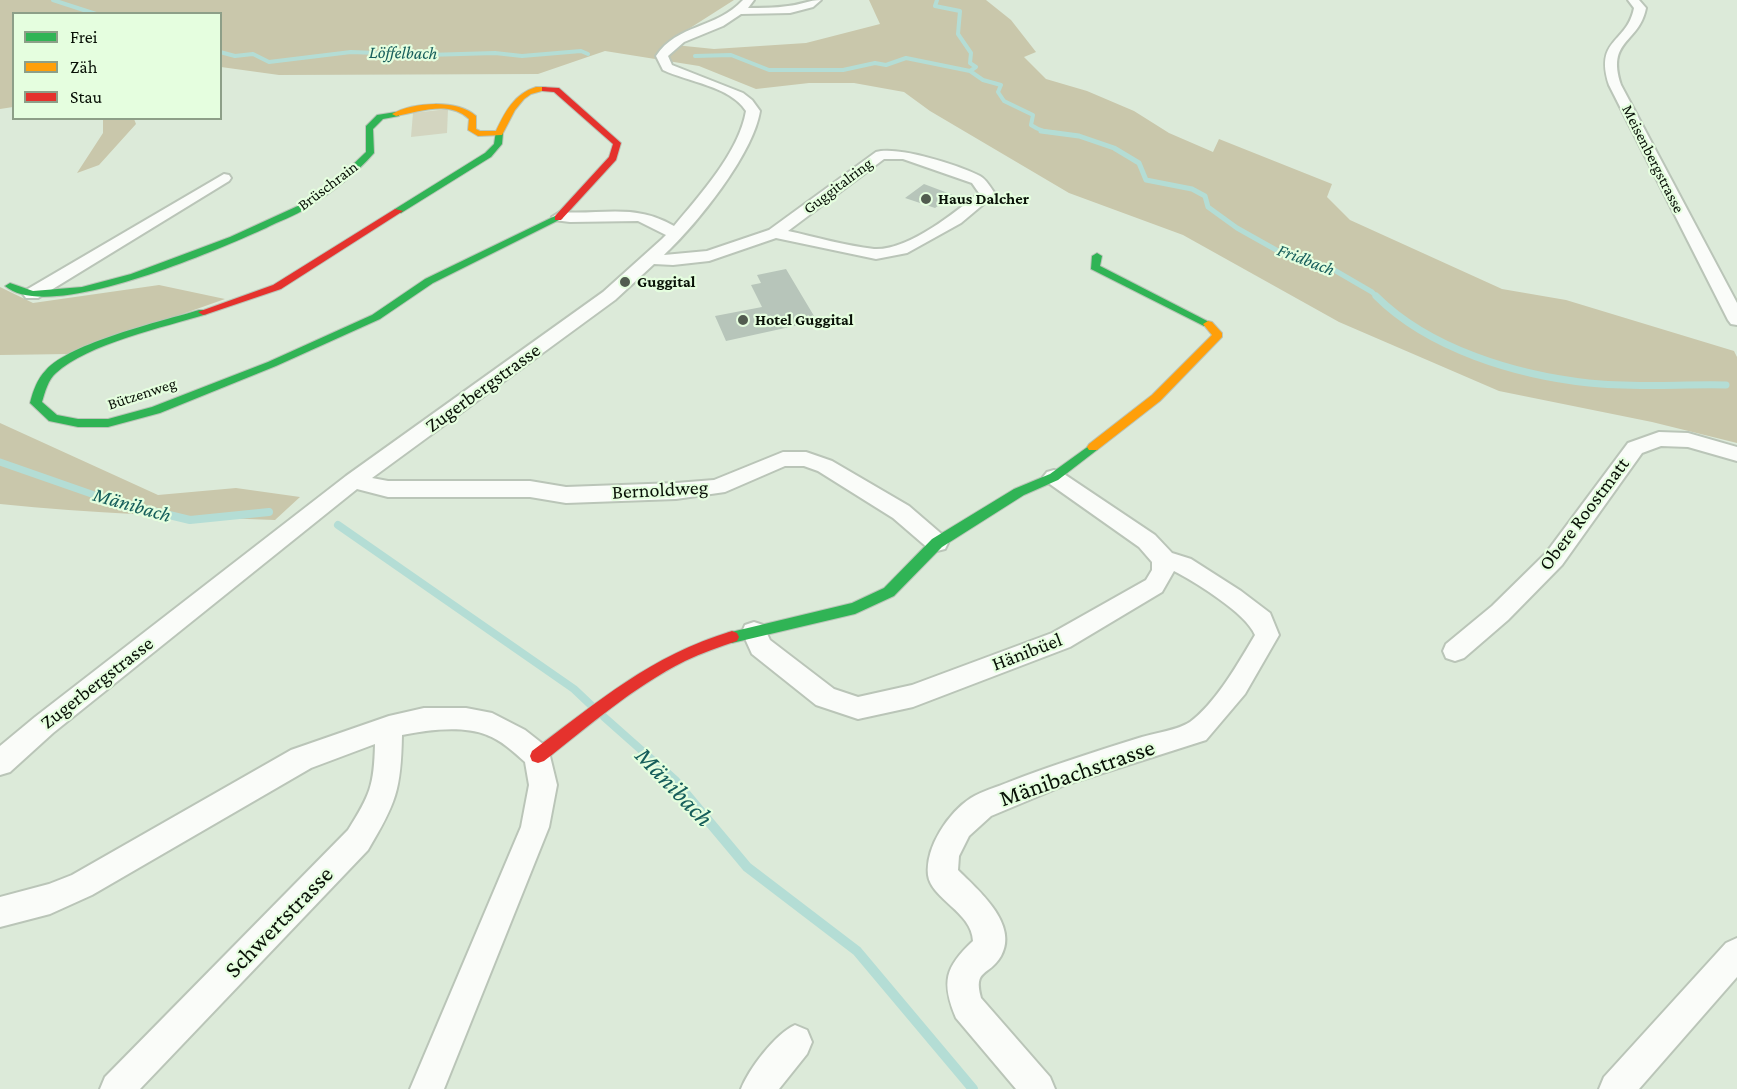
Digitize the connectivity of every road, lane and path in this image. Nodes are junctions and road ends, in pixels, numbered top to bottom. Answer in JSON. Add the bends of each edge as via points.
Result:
{"nodes":[{"id":1,"x":749,"y":0,"type":"edge"},
{"id":2,"x":816,"y":0,"type":"edge"},
{"id":3,"x":1633,"y":0,"type":"edge"},
{"id":4,"x":738,"y":11,"type":"junction"},
{"id":5,"x":499,"y":133,"type":"junction"},
{"id":6,"x":224,"y":178,"type":"dead end"},
{"id":7,"x":560,"y":217,"type":"junction"},
{"id":8,"x":775,"y":233,"type":"junction"},
{"id":9,"x":676,"y":234,"type":"junction"},
{"id":10,"x":1097,"y":255,"type":"dead end"},
{"id":11,"x":651,"y":259,"type":"junction"},
{"id":12,"x":10,"y":286,"type":"dead end"},
{"id":13,"x":32,"y":294,"type":"junction"},
{"id":14,"x":1737,"y":320,"type":"edge"},
{"id":15,"x":1737,"y":454,"type":"edge"},
{"id":16,"x":1054,"y":477,"type":"junction"},
{"id":17,"x":353,"y":481,"type":"junction"},
{"id":18,"x":937,"y":543,"type":"junction"},
{"id":19,"x":1164,"y":560,"type":"junction"},
{"id":20,"x":754,"y":632,"type":"junction"},
{"id":21,"x":1455,"y":651,"type":"dead end"},
{"id":22,"x":389,"y":727,"type":"junction"},
{"id":23,"x":538,"y":756,"type":"junction"},
{"id":24,"x":0,"y":763,"type":"edge"},
{"id":25,"x":0,"y":912,"type":"edge"},
{"id":26,"x":1737,"y":954,"type":"edge"},
{"id":27,"x":795,"y":1042,"type":"dead end"},
{"id":28,"x":117,"y":1089,"type":"edge"},
{"id":29,"x":427,"y":1089,"type":"edge"},
{"id":30,"x":758,"y":1089,"type":"edge"},
{"id":31,"x":1038,"y":1089,"type":"edge"},
{"id":32,"x":1616,"y":1089,"type":"edge"}],
"edges":[{"from":1,"to":4,"type":"street","name":"Zugerbergstrasse"},
{"from":2,"to":4,"type":"street","via":[[779,10]]},
{"from":3,"to":14,"type":"street","name":"Meisenbergstrasse","via":[[1640,8],[1640,17],[1614,47],[1609,64],[1615,85]]},
{"from":4,"to":9,"type":"street","name":"Zugerbergstrasse","via":[[678,40],[662,56],[667,67],[732,92],[753,111],[747,132],[726,170]]},
{"from":5,"to":7,"type":"street","via":[[522,95],[539,89],[556,90],[616,143],[613,158]]},
{"from":5,"to":7,"type":"street","name":"Bützenweg","via":[[498,144],[488,155],[277,287],[62,362],[42,381],[36,404],[53,418],[78,423],[108,423],[156,410],[376,317],[429,281]]},
{"from":5,"to":13,"type":"street","name":"Brüschrain","via":[[478,134],[472,130],[473,118],[467,110],[456,106],[380,117],[369,128],[370,153],[303,207],[233,239],[135,276],[82,290]]},
{"from":6,"to":13,"type":"street"},
{"from":7,"to":9,"type":"street","via":[[638,216]]},
{"from":8,"to":8,"type":"street","name":"Guggitalring","via":[[881,154],[904,155],[977,180],[987,194],[955,220],[907,248],[876,254]]},
{"from":8,"to":11,"type":"street","name":"Guggitalring","via":[[710,256]]},
{"from":9,"to":11,"type":"street","name":"Zugerbergstrasse"},
{"from":10,"to":16,"type":"street","via":[[1095,267],[1212,326],[1218,335],[1156,398]]},
{"from":11,"to":17,"type":"street","name":"Zugerbergstrasse","via":[[577,321]]},
{"from":12,"to":13,"type":"street","name":"Brüschrain"},
{"from":15,"to":21,"type":"street","name":"Obere Roostmatt","via":[[1688,440],[1659,439],[1635,448],[1554,559]]},
{"from":16,"to":18,"type":"street","via":[[1019,492]]},
{"from":16,"to":19,"type":"street","via":[[1146,541]]},
{"from":17,"to":18,"type":"street","name":"Bernoldweg","via":[[388,489],[530,489],[566,495],[676,491],[717,487],[783,459],[806,459],[825,466],[901,512]]},
{"from":17,"to":24,"type":"street","name":"Zugerbergstrasse"},
{"from":18,"to":20,"type":"street","via":[[889,592],[855,608]]},
{"from":19,"to":20,"type":"street","name":"Hänibüel","via":[[1163,571],[1154,586],[1061,640],[913,696],[858,708],[825,697],[761,647]]},
{"from":19,"to":31,"type":"street","name":"Mänibachstrasse","via":[[1183,565],[1233,598],[1261,620],[1267,635],[1213,717],[1197,732],[1061,774],[981,807],[959,827],[945,854],[943,875],[988,928],[988,947],[969,966],[961,983],[968,1007]]},
{"from":20,"to":23,"type":"street","via":[[678,657]]},
{"from":22,"to":23,"type":"street","via":[[424,719],[466,719],[492,724]]},
{"from":22,"to":25,"type":"street","via":[[301,759],[82,885],[50,899]]},
{"from":22,"to":28,"type":"street","name":"Schwertstrasse","via":[[388,773],[381,803],[358,840]]},
{"from":23,"to":29,"type":"street","via":[[543,785],[535,827]]},
{"from":26,"to":32,"type":"street"},
{"from":27,"to":30,"type":"street"}]}
